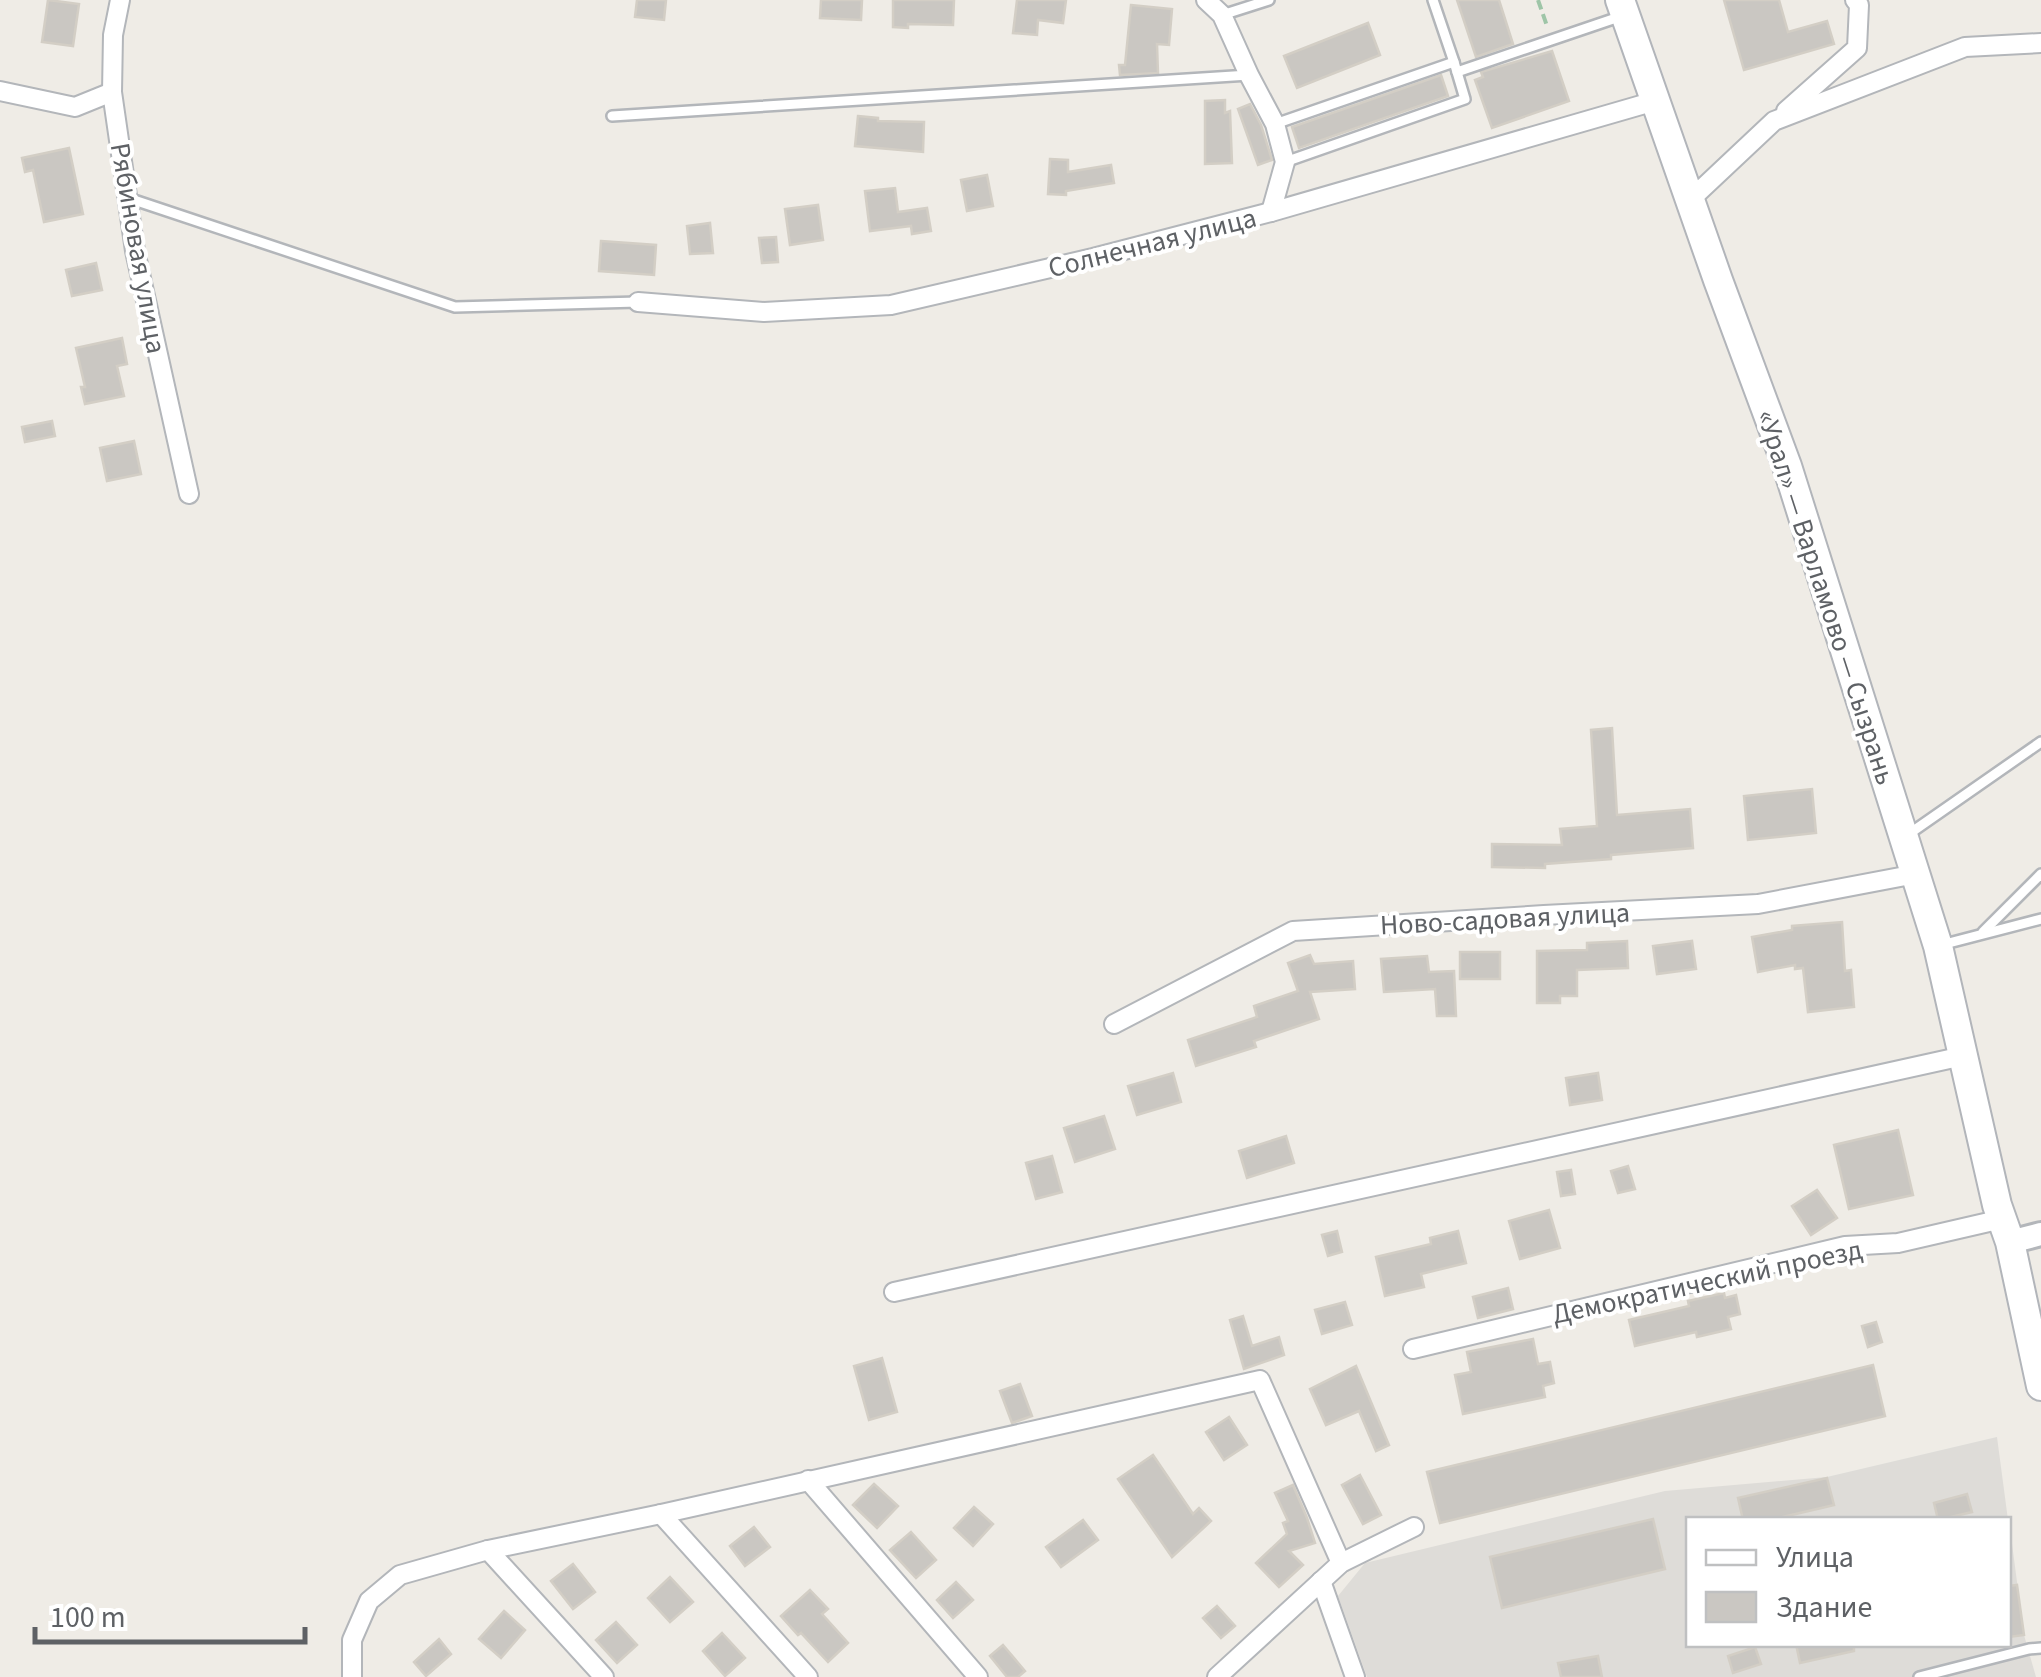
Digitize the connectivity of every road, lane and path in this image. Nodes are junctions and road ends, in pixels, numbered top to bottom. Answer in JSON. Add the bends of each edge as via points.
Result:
{"nodes":[{"id":1,"x":120,"y":0,"type":"edge"},
{"id":2,"x":1206,"y":0,"type":"edge"},
{"id":3,"x":1269,"y":0,"type":"edge"},
{"id":4,"x":1433,"y":0,"type":"edge"},
{"id":5,"x":1538,"y":0,"type":"edge"},
{"id":6,"x":1858,"y":2,"type":"edge"},
{"id":7,"x":1622,"y":8,"type":"edge"},
{"id":8,"x":1222,"y":15,"type":"junction"},
{"id":9,"x":1552,"y":40,"type":"junction"},
{"id":10,"x":2041,"y":43,"type":"edge"},
{"id":11,"x":1455,"y":67,"type":"junction"},
{"id":12,"x":1249,"y":75,"type":"junction"},
{"id":13,"x":0,"y":91,"type":"edge"},
{"id":14,"x":112,"y":92,"type":"junction"},
{"id":15,"x":1655,"y":101,"type":"junction"},
{"id":16,"x":612,"y":116,"type":"dead end"},
{"id":17,"x":1774,"y":121,"type":"junction"},
{"id":18,"x":1274,"y":124,"type":"junction"},
{"id":19,"x":1285,"y":162,"type":"junction"},
{"id":20,"x":127,"y":198,"type":"junction"},
{"id":21,"x":1690,"y":200,"type":"junction"},
{"id":22,"x":1271,"y":212,"type":"junction"},
{"id":23,"x":638,"y":302,"type":"joint"},
{"id":24,"x":188,"y":494,"type":"dead end"},
{"id":25,"x":2041,"y":742,"type":"edge"},
{"id":26,"x":1904,"y":838,"type":"junction"},
{"id":27,"x":1916,"y":874,"type":"junction"},
{"id":28,"x":2041,"y":874,"type":"edge"},
{"id":29,"x":2041,"y":920,"type":"edge"},
{"id":30,"x":1980,"y":935,"type":"junction"},
{"id":31,"x":1938,"y":946,"type":"junction"},
{"id":32,"x":1114,"y":1024,"type":"dead end"},
{"id":33,"x":1963,"y":1056,"type":"junction"},
{"id":34,"x":2003,"y":1222,"type":"junction"},
{"id":35,"x":2041,"y":1234,"type":"edge"},
{"id":36,"x":894,"y":1292,"type":"dead end"},
{"id":37,"x":1413,"y":1348,"type":"dead end"},
{"id":38,"x":2041,"y":1386,"type":"edge"},
{"id":39,"x":808,"y":1480,"type":"junction"},
{"id":40,"x":662,"y":1514,"type":"junction"},
{"id":41,"x":1414,"y":1527,"type":"dead end"},
{"id":42,"x":488,"y":1550,"type":"junction"},
{"id":43,"x":1340,"y":1563,"type":"junction"},
{"id":44,"x":1321,"y":1581,"type":"junction"},
{"id":45,"x":2041,"y":1648,"type":"edge"},
{"id":46,"x":352,"y":1677,"type":"edge"},
{"id":47,"x":604,"y":1677,"type":"edge"},
{"id":48,"x":808,"y":1677,"type":"edge"},
{"id":49,"x":978,"y":1677,"type":"edge"},
{"id":50,"x":1218,"y":1677,"type":"edge"},
{"id":51,"x":1355,"y":1677,"type":"edge"},
{"id":52,"x":1919,"y":1677,"type":"edge"}],
"edges":[{"from":1,"to":14,"type":"street","name":"Рябиновая улица"},
{"from":2,"to":8,"type":"street"},
{"from":3,"to":8,"type":"lane"},
{"from":4,"to":11,"type":"lane"},
{"from":5,"to":9,"type":"path"},
{"from":6,"to":17,"type":"street","via":[[1857,48]]},
{"from":7,"to":9,"type":"lane"},
{"from":7,"to":15,"type":"main road","name":"«Урал» — Варламово — Сызрань"},
{"from":8,"to":12,"type":"street"},
{"from":9,"to":11,"type":"lane"},
{"from":10,"to":17,"type":"street","via":[[1964,48]]},
{"from":11,"to":18,"type":"lane"},
{"from":11,"to":19,"type":"lane","via":[[1464,99]]},
{"from":12,"to":16,"type":"lane"},
{"from":12,"to":18,"type":"street"},
{"from":13,"to":14,"type":"street","via":[[75,106]]},
{"from":14,"to":20,"type":"street","name":"Рябиновая улица"},
{"from":15,"to":21,"type":"main road","name":"«Урал» — Варламово — Сызрань"},
{"from":15,"to":22,"type":"street","name":"Солнечная улица"},
{"from":17,"to":21,"type":"street"},
{"from":18,"to":19,"type":"street"},
{"from":19,"to":22,"type":"street"},
{"from":20,"to":23,"type":"lane","via":[[455,307]]},
{"from":20,"to":24,"type":"street","name":"Рябиновая улица"},
{"from":21,"to":26,"type":"main road","name":"«Урал» — Варламово — Сызрань","via":[[1787,466]]},
{"from":22,"to":23,"type":"street","name":"Солнечная улица","via":[[891,305],[764,312]]},
{"from":25,"to":26,"type":"lane"},
{"from":26,"to":27,"type":"main road","name":"«Урал» — Варламово — Сызрань"},
{"from":27,"to":31,"type":"main road","name":"«Урал» — Варламово — Сызрань"},
{"from":27,"to":32,"type":"street","name":"Ново-садовая улица","via":[[1758,904],[1293,931]]},
{"from":28,"to":30,"type":"lane"},
{"from":29,"to":30,"type":"lane"},
{"from":30,"to":31,"type":"lane"},
{"from":31,"to":33,"type":"main road","name":"«Урал» — Варламово — Сызрань"},
{"from":33,"to":34,"type":"main road","name":"«Урал» — Варламово — Сызрань"},
{"from":33,"to":36,"type":"street"},
{"from":34,"to":35,"type":"street"},
{"from":34,"to":37,"type":"street","name":"Демократический проезд","via":[[1844,1246]]},
{"from":34,"to":38,"type":"main road"},
{"from":39,"to":40,"type":"street"},
{"from":39,"to":43,"type":"street","via":[[1260,1380]]},
{"from":39,"to":49,"type":"street"},
{"from":40,"to":42,"type":"street"},
{"from":40,"to":48,"type":"street"},
{"from":41,"to":43,"type":"street"},
{"from":42,"to":46,"type":"street","via":[[400,1575],[369,1602],[352,1640]]},
{"from":42,"to":47,"type":"street"},
{"from":43,"to":44,"type":"street"},
{"from":44,"to":50,"type":"street"},
{"from":44,"to":51,"type":"street"},
{"from":45,"to":52,"type":"lane"}]}
